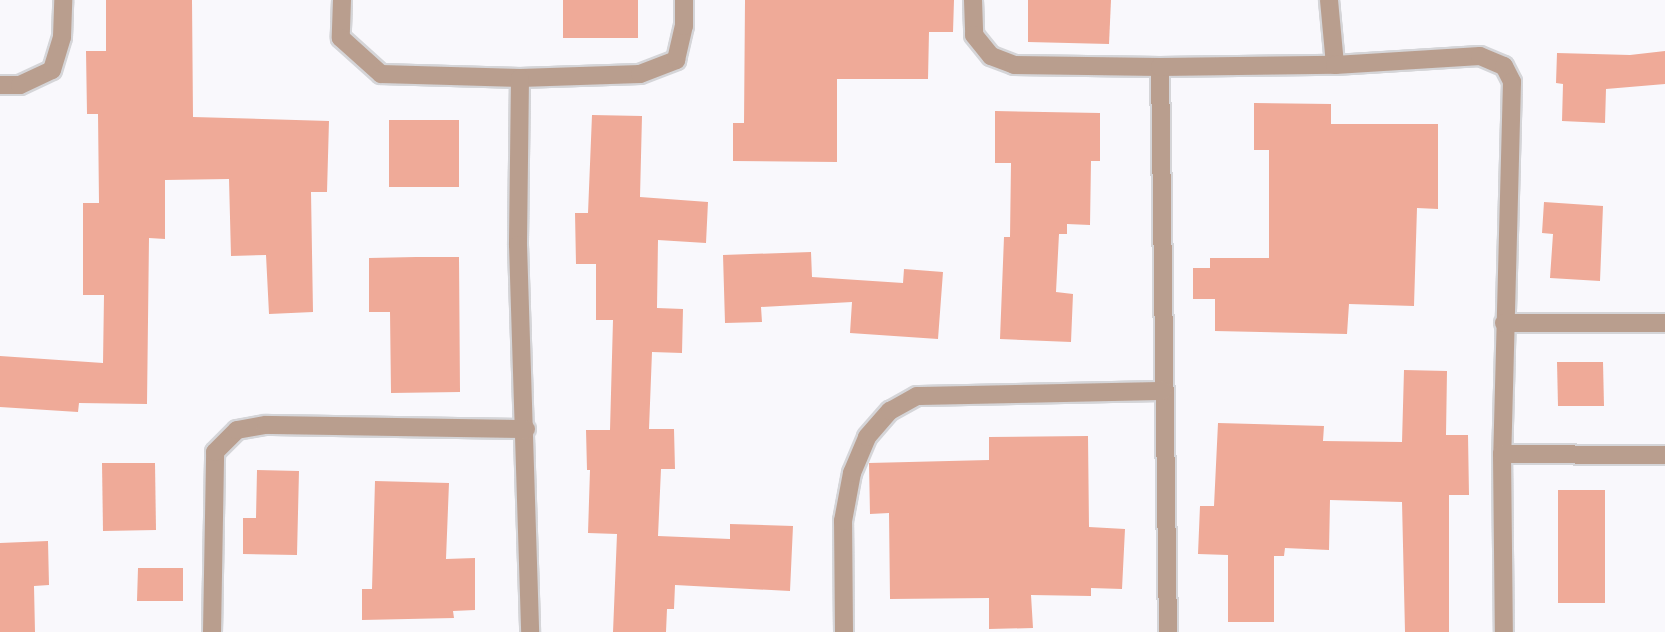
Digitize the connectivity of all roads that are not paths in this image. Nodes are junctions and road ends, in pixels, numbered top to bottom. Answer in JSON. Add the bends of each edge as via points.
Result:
{"nodes":[{"id":1,"x":63,"y":0,"type":"edge"},
{"id":2,"x":342,"y":0,"type":"edge"},
{"id":3,"x":684,"y":0,"type":"edge"},
{"id":4,"x":973,"y":0,"type":"edge"},
{"id":5,"x":1329,"y":0,"type":"edge"},
{"id":6,"x":1335,"y":66,"type":"junction"},
{"id":7,"x":1160,"y":67,"type":"junction"},
{"id":8,"x":520,"y":78,"type":"junction"},
{"id":9,"x":0,"y":85,"type":"edge"},
{"id":10,"x":1504,"y":323,"type":"junction"},
{"id":11,"x":1665,"y":323,"type":"edge"},
{"id":12,"x":1163,"y":392,"type":"junction"},
{"id":13,"x":526,"y":429,"type":"junction"},
{"id":14,"x":1502,"y":454,"type":"junction"},
{"id":15,"x":1665,"y":455,"type":"edge"},
{"id":16,"x":212,"y":632,"type":"edge"},
{"id":17,"x":530,"y":632,"type":"edge"},
{"id":18,"x":843,"y":632,"type":"edge"},
{"id":19,"x":1168,"y":632,"type":"edge"},
{"id":20,"x":1504,"y":632,"type":"edge"}],
"edges":[{"from":1,"to":9,"type":"street","via":[[62,37],[52,70],[20,85]]},
{"from":2,"to":8,"type":"street","via":[[341,38],[381,74]]},
{"from":3,"to":8,"type":"street","via":[[676,60],[640,74]]},
{"from":4,"to":7,"type":"street","via":[[974,35],[991,56],[1014,65]]},
{"from":5,"to":6,"type":"street"},
{"from":6,"to":7,"type":"street"},
{"from":6,"to":10,"type":"street","via":[[1480,56],[1504,66],[1512,82]]},
{"from":7,"to":12,"type":"street"},
{"from":8,"to":13,"type":"street","via":[[518,245]]},
{"from":10,"to":11,"type":"street"},
{"from":10,"to":14,"type":"street"},
{"from":12,"to":18,"type":"street","via":[[917,396],[890,411],[867,437],[852,473],[843,521]]},
{"from":12,"to":19,"type":"street"},
{"from":13,"to":16,"type":"street","via":[[266,425],[237,430],[215,452]]},
{"from":13,"to":17,"type":"street"},
{"from":14,"to":15,"type":"street"},
{"from":14,"to":20,"type":"street"}]}
